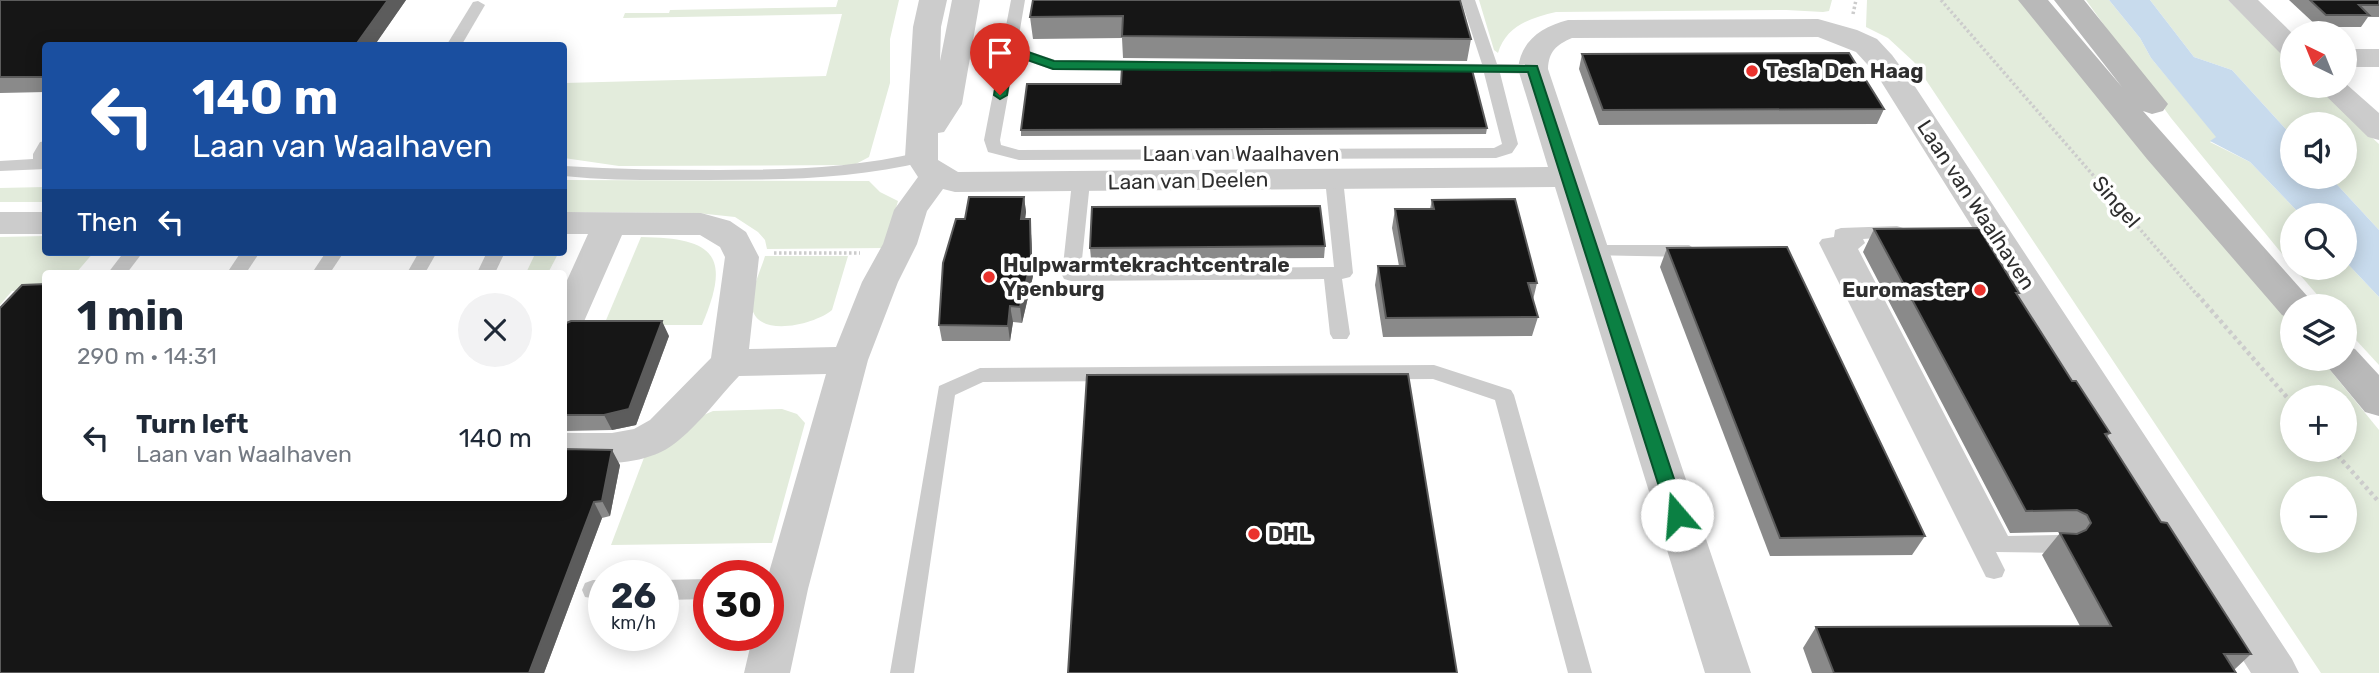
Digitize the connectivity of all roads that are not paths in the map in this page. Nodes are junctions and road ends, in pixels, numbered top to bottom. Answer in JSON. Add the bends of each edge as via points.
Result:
{"nodes":[{"id":1,"x":933,"y":0,"type":"edge"},
{"id":2,"x":966,"y":0,"type":"edge"},
{"id":3,"x":1018,"y":0,"type":"edge"},
{"id":4,"x":1468,"y":0,"type":"edge"},
{"id":5,"x":2033,"y":0,"type":"edge"},
{"id":6,"x":2069,"y":0,"type":"edge"},
{"id":7,"x":2242,"y":0,"type":"edge"},
{"id":8,"x":478,"y":5,"type":"dead end"},
{"id":9,"x":2280,"y":37,"type":"edge"},
{"id":10,"x":455,"y":42,"type":"edge"},
{"id":11,"x":1008,"y":49,"type":"junction"},
{"id":12,"x":2357,"y":58,"type":"edge"},
{"id":13,"x":2379,"y":58,"type":"edge"},
{"id":14,"x":1491,"y":69,"type":"junction"},
{"id":15,"x":1533,"y":69,"type":"junction"},
{"id":16,"x":2345,"y":98,"type":"edge"},
{"id":17,"x":2379,"y":130,"type":"edge"},
{"id":18,"x":0,"y":151,"type":"edge"},
{"id":19,"x":42,"y":157,"type":"edge"},
{"id":20,"x":42,"y":157,"type":"edge"},
{"id":21,"x":927,"y":157,"type":"junction"},
{"id":22,"x":0,"y":166,"type":"edge"},
{"id":23,"x":567,"y":171,"type":"edge"},
{"id":24,"x":1568,"y":177,"type":"junction"},
{"id":25,"x":1334,"y":179,"type":"junction"},
{"id":26,"x":1081,"y":182,"type":"junction"},
{"id":27,"x":0,"y":223,"type":"edge"},
{"id":28,"x":42,"y":223,"type":"edge"},
{"id":29,"x":567,"y":223,"type":"edge"},
{"id":30,"x":610,"y":223,"type":"junction"},
{"id":31,"x":1592,"y":251,"type":"junction"},
{"id":32,"x":1702,"y":251,"type":"edge"},
{"id":33,"x":131,"y":256,"type":"edge"},
{"id":34,"x":119,"y":270,"type":"edge"},
{"id":35,"x":1332,"y":273,"type":"junction"},
{"id":36,"x":2284,"y":294,"type":"edge"},
{"id":37,"x":2312,"y":294,"type":"edge"},
{"id":38,"x":567,"y":319,"type":"edge"},
{"id":39,"x":1340,"y":334,"type":"dead end"},
{"id":40,"x":2357,"y":347,"type":"edge"},
{"id":41,"x":849,"y":360,"type":"junction"},
{"id":42,"x":729,"y":363,"type":"junction"},
{"id":43,"x":2353,"y":371,"type":"edge"},
{"id":44,"x":2379,"y":372,"type":"edge"},
{"id":45,"x":2379,"y":401,"type":"edge"},
{"id":46,"x":567,"y":448,"type":"edge"},
{"id":47,"x":2059,"y":544,"type":"dead end"},
{"id":48,"x":784,"y":567,"type":"edge"},
{"id":49,"x":1994,"y":570,"type":"dead end"},
{"id":50,"x":770,"y":651,"type":"edge"},
{"id":51,"x":767,"y":673,"type":"edge"},
{"id":52,"x":902,"y":673,"type":"edge"},
{"id":53,"x":1580,"y":673,"type":"edge"},
{"id":54,"x":1728,"y":673,"type":"edge"},
{"id":55,"x":2276,"y":673,"type":"edge"}],
"edges":[{"from":1,"to":21,"type":"street","via":[[927,27]]},
{"from":2,"to":21,"type":"street","via":[[947,104]]},
{"from":3,"to":11,"type":"lane","name":"Laan van Waalhaven"},
{"from":4,"to":14,"type":"lane","name":"Laan van Waalhaven"},
{"from":5,"to":36,"type":"main road"},
{"from":6,"to":37,"type":"main road","via":[[2183,144]]},
{"from":7,"to":9,"type":"street"},
{"from":8,"to":10,"type":"lane"},
{"from":11,"to":14,"type":"lane","via":[[1053,65]]},
{"from":11,"to":14,"type":"lane","name":"Laan van Waalhaven","via":[[992,140],[994,148],[1019,155],[1496,152],[1510,144]]},
{"from":12,"to":13,"type":"street"},
{"from":14,"to":15,"type":"lane"},
{"from":15,"to":24,"type":"street"},
{"from":15,"to":55,"type":"street","name":"Laan van Waalhaven","via":[[1536,48],[1568,29],[1818,28],[1867,44],[1881,58],[1986,237]]},
{"from":16,"to":17,"type":"street"},
{"from":18,"to":19,"type":"lane"},
{"from":20,"to":22,"type":"lane"},
{"from":21,"to":23,"type":"lane","via":[[882,168],[792,175]]},
{"from":21,"to":26,"type":"street","name":"Laan van Deelen","via":[[955,182]]},
{"from":21,"to":41,"type":"street","via":[[895,253]]},
{"from":24,"to":25,"type":"street","name":"Laan van Deelen"},
{"from":24,"to":31,"type":"street"},
{"from":25,"to":26,"type":"street","name":"Laan van Deelen"},
{"from":25,"to":35,"type":"lane","via":[[1344,272]]},
{"from":26,"to":35,"type":"lane","via":[[1071,275]]},
{"from":27,"to":28,"type":"street"},
{"from":29,"to":30,"type":"street"},
{"from":30,"to":38,"type":"street"},
{"from":30,"to":42,"type":"street","via":[[701,224],[734,240],[740,253]]},
{"from":31,"to":32,"type":"lane"},
{"from":31,"to":54,"type":"street"},
{"from":33,"to":34,"type":"lane"},
{"from":35,"to":39,"type":"lane"},
{"from":40,"to":44,"type":"main road"},
{"from":41,"to":42,"type":"street"},
{"from":41,"to":48,"type":"street"},
{"from":42,"to":46,"type":"street","via":[[664,431],[642,443]]},
{"from":43,"to":45,"type":"main road"},
{"from":47,"to":49,"type":"lane","via":[[2002,545],[1842,234],[1920,238],[1828,243]]},
{"from":50,"to":51,"type":"street"},
{"from":52,"to":53,"type":"lane","via":[[946,391],[981,375],[1421,372],[1504,395]]}]}
